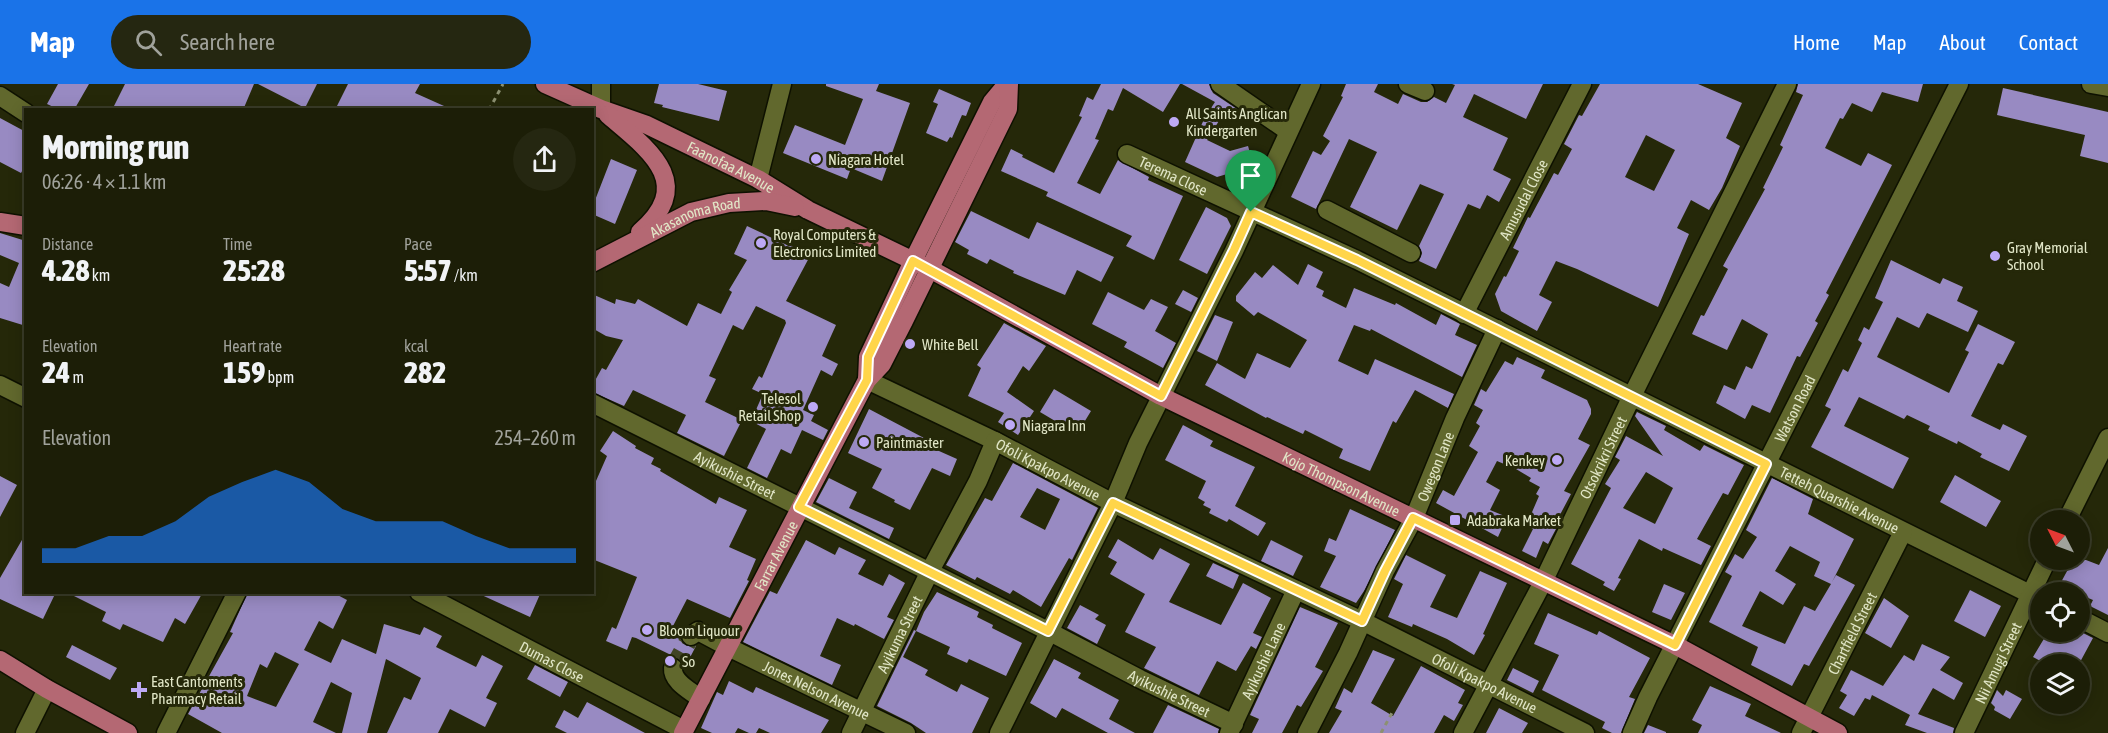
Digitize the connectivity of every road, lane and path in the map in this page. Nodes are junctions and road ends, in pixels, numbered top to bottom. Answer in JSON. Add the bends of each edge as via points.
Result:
{"nodes":[{"id":1,"x":503,"y":84,"type":"edge"},
{"id":2,"x":545,"y":84,"type":"edge"},
{"id":3,"x":601,"y":84,"type":"edge"},
{"id":4,"x":782,"y":84,"type":"edge"},
{"id":5,"x":1008,"y":84,"type":"edge"},
{"id":6,"x":1220,"y":84,"type":"edge"},
{"id":7,"x":1582,"y":84,"type":"edge"},
{"id":8,"x":1787,"y":84,"type":"edge"},
{"id":9,"x":1959,"y":84,"type":"edge"},
{"id":10,"x":2091,"y":84,"type":"edge"},
{"id":11,"x":1309,"y":85,"type":"edge"},
{"id":12,"x":2108,"y":87,"type":"edge"},
{"id":13,"x":0,"y":96,"type":"edge"},
{"id":14,"x":490,"y":108,"type":"edge"},
{"id":15,"x":600,"y":109,"type":"junction"},
{"id":16,"x":24,"y":112,"type":"edge"},
{"id":17,"x":1288,"y":131,"type":"junction"},
{"id":18,"x":1127,"y":154,"type":"dead end"},
{"id":19,"x":758,"y":179,"type":"junction"},
{"id":20,"x":808,"y":210,"type":"junction"},
{"id":21,"x":1327,"y":210,"type":"dead end"},
{"id":22,"x":1251,"y":212,"type":"junction"},
{"id":23,"x":0,"y":222,"type":"edge"},
{"id":24,"x":24,"y":226,"type":"edge"},
{"id":25,"x":1371,"y":232,"type":"junction"},
{"id":26,"x":620,"y":248,"type":"junction"},
{"id":27,"x":1410,"y":253,"type":"dead end"},
{"id":28,"x":1357,"y":260,"type":"junction"},
{"id":29,"x":913,"y":261,"type":"junction"},
{"id":30,"x":594,"y":262,"type":"edge"},
{"id":31,"x":930,"y":269,"type":"junction"},
{"id":32,"x":1464,"y":314,"type":"junction"},
{"id":33,"x":1497,"y":330,"type":"junction"},
{"id":34,"x":867,"y":380,"type":"junction"},
{"id":35,"x":0,"y":385,"type":"edge"},
{"id":36,"x":1161,"y":396,"type":"junction"},
{"id":37,"x":1632,"y":396,"type":"junction"},
{"id":38,"x":24,"y":397,"type":"edge"},
{"id":39,"x":594,"y":404,"type":"edge"},
{"id":40,"x":2108,"y":438,"type":"edge"},
{"id":41,"x":995,"y":441,"type":"junction"},
{"id":42,"x":1766,"y":464,"type":"junction"},
{"id":43,"x":1113,"y":503,"type":"junction"},
{"id":44,"x":799,"y":507,"type":"junction"},
{"id":45,"x":2072,"y":510,"type":"edge"},
{"id":46,"x":1413,"y":518,"type":"junction"},
{"id":47,"x":1903,"y":532,"type":"junction"},
{"id":48,"x":930,"y":571,"type":"junction"},
{"id":49,"x":1543,"y":582,"type":"junction"},
{"id":50,"x":1296,"y":590,"type":"junction"},
{"id":51,"x":236,"y":594,"type":"edge"},
{"id":52,"x":423,"y":594,"type":"edge"},
{"id":53,"x":2030,"y":595,"type":"edge"},
{"id":54,"x":2030,"y":607,"type":"edge"},
{"id":55,"x":1362,"y":621,"type":"junction"},
{"id":56,"x":2090,"y":624,"type":"edge"},
{"id":57,"x":1048,"y":631,"type":"junction"},
{"id":58,"x":2108,"y":633,"type":"edge"},
{"id":59,"x":691,"y":636,"type":"dead end"},
{"id":60,"x":1675,"y":645,"type":"junction"},
{"id":61,"x":728,"y":647,"type":"junction"},
{"id":62,"x":0,"y":660,"type":"edge"},
{"id":63,"x":673,"y":668,"type":"dead end"},
{"id":64,"x":1490,"y":685,"type":"junction"},
{"id":65,"x":47,"y":689,"type":"junction"},
{"id":66,"x":701,"y":699,"type":"junction"},
{"id":67,"x":862,"y":711,"type":"junction"},
{"id":68,"x":1393,"y":711,"type":"dead end"},
{"id":69,"x":1805,"y":725,"type":"edge"},
{"id":70,"x":1232,"y":728,"type":"edge"},
{"id":71,"x":684,"y":731,"type":"edge"},
{"id":72,"x":25,"y":733,"type":"edge"},
{"id":73,"x":128,"y":733,"type":"edge"},
{"id":74,"x":165,"y":733,"type":"edge"},
{"id":75,"x":851,"y":733,"type":"edge"},
{"id":76,"x":906,"y":733,"type":"edge"},
{"id":77,"x":999,"y":733,"type":"edge"},
{"id":78,"x":1307,"y":733,"type":"edge"},
{"id":79,"x":1382,"y":733,"type":"edge"},
{"id":80,"x":1463,"y":733,"type":"edge"},
{"id":81,"x":1585,"y":733,"type":"edge"},
{"id":82,"x":1632,"y":733,"type":"edge"},
{"id":83,"x":1838,"y":733,"type":"edge"},
{"id":84,"x":1964,"y":733,"type":"edge"}],
"edges":[{"from":1,"to":14,"type":"path"},
{"from":2,"to":15,"type":"main road","name":"Faanofaa Avenue"},
{"from":3,"to":15,"type":"street"},
{"from":4,"to":19,"type":"street"},
{"from":5,"to":29,"type":"main road","name":"Farrar Avenue","via":[[992,102]]},
{"from":5,"to":31,"type":"main road","name":"Farrar Avenue","via":[[1008,109]]},
{"from":6,"to":17,"type":"street"},
{"from":7,"to":32,"type":"street","name":"Amusudal Close"},
{"from":8,"to":37,"type":"street","name":"Otsokrikri Street"},
{"from":9,"to":42,"type":"street","name":"Watson Road"},
{"from":10,"to":12,"type":"street"},
{"from":11,"to":17,"type":"street"},
{"from":13,"to":16,"type":"street"},
{"from":15,"to":19,"type":"main road","name":"Faanofaa Avenue","via":[[647,125]]},
{"from":15,"to":26,"type":"main road","name":"Akasanoma Road","via":[[646,148],[667,184],[664,202],[654,220]]},
{"from":17,"to":22,"type":"street"},
{"from":18,"to":22,"type":"street","name":"Terema Close"},
{"from":19,"to":20,"type":"main road","name":"Faanofaa Avenue"},
{"from":20,"to":26,"type":"main road","name":"Akasanoma Road","via":[[766,201],[729,203],[691,212]]},
{"from":20,"to":29,"type":"main road","name":"Faanofaa Avenue"},
{"from":21,"to":25,"type":"street"},
{"from":22,"to":28,"type":"street","name":"Tetteh Quarshie Avenue"},
{"from":22,"to":36,"type":"street"},
{"from":23,"to":24,"type":"main road"},
{"from":25,"to":27,"type":"street"},
{"from":25,"to":28,"type":"street"},
{"from":26,"to":30,"type":"main road","name":"Akasanoma Road"},
{"from":28,"to":32,"type":"street","name":"Tetteh Quarshie Avenue"},
{"from":29,"to":31,"type":"main road","name":"Kojo Thompson Avenue"},
{"from":29,"to":34,"type":"main road","name":"Farrar Avenue","via":[[868,357]]},
{"from":31,"to":34,"type":"main road","name":"Farrar Avenue","via":[[882,364]]},
{"from":31,"to":36,"type":"main road","name":"Kojo Thompson Avenue"},
{"from":32,"to":33,"type":"street","name":"Tetteh Quarshie Avenue"},
{"from":33,"to":37,"type":"street","name":"Tetteh Quarshie Avenue"},
{"from":33,"to":46,"type":"street","name":"Owegon Lane"},
{"from":34,"to":41,"type":"street","name":"Ofoli Kpakpo Avenue"},
{"from":34,"to":44,"type":"main road","name":"Farrar Avenue"},
{"from":35,"to":38,"type":"street"},
{"from":36,"to":43,"type":"street"},
{"from":36,"to":46,"type":"main road","name":"Kojo Thompson Avenue"},
{"from":37,"to":42,"type":"street","name":"Tetteh Quarshie Avenue"},
{"from":37,"to":49,"type":"street","name":"Otsokrikri Street"},
{"from":39,"to":44,"type":"street","name":"Ayikushie Street"},
{"from":40,"to":45,"type":"street"},
{"from":41,"to":43,"type":"street","name":"Ofoli Kpakpo Avenue"},
{"from":41,"to":48,"type":"street","name":"Ayikuma Street"},
{"from":42,"to":47,"type":"street","name":"Tetteh Quarshie Avenue"},
{"from":42,"to":60,"type":"street","name":"Watson Road"},
{"from":43,"to":50,"type":"street","name":"Ofoli Kpakpo Avenue"},
{"from":43,"to":57,"type":"street"},
{"from":44,"to":48,"type":"street","name":"Ayikushie Street"},
{"from":44,"to":61,"type":"main road","name":"Farrar Avenue"},
{"from":46,"to":49,"type":"main road","name":"Kojo Thompson Avenue"},
{"from":46,"to":55,"type":"street","name":"Owegon Lane"},
{"from":47,"to":53,"type":"street","name":"Tetteh Quarshie Avenue"},
{"from":47,"to":69,"type":"street","name":"Chartfield Street"},
{"from":48,"to":57,"type":"street","name":"Ayikushie Street"},
{"from":48,"to":67,"type":"street","name":"Ayikuma Street"},
{"from":49,"to":60,"type":"main road","name":"Kojo Thompson Avenue"},
{"from":49,"to":64,"type":"street","name":"Otsokrikri Street"},
{"from":50,"to":55,"type":"street","name":"Ofoli Kpakpo Avenue"},
{"from":50,"to":70,"type":"street","name":"Ayikushie Lane"},
{"from":51,"to":74,"type":"street"},
{"from":52,"to":71,"type":"street","name":"Dumas Close"},
{"from":54,"to":84,"type":"street","name":"Nii Amugi Street"},
{"from":55,"to":64,"type":"street","name":"Ofoli Kpakpo Avenue"},
{"from":55,"to":78,"type":"street","name":"Owegon Lane"},
{"from":56,"to":58,"type":"street"},
{"from":57,"to":70,"type":"street","name":"Ayikushie Street"},
{"from":57,"to":77,"type":"street"},
{"from":59,"to":61,"type":"street","name":"Jones Nelson Avenue","via":[[698,630]]},
{"from":60,"to":69,"type":"main road","name":"Kojo Thompson Avenue"},
{"from":60,"to":82,"type":"street","name":"Watson Road"},
{"from":61,"to":66,"type":"main road","name":"Farrar Avenue"},
{"from":61,"to":67,"type":"street","name":"Jones Nelson Avenue"},
{"from":62,"to":65,"type":"main road"},
{"from":63,"to":66,"type":"street","via":[[676,679]]},
{"from":64,"to":80,"type":"street","name":"Otsokrikri Street"},
{"from":64,"to":81,"type":"street","name":"Ofoli Kpakpo Avenue"},
{"from":65,"to":72,"type":"street"},
{"from":65,"to":73,"type":"main road"},
{"from":66,"to":71,"type":"main road","name":"Farrar Avenue"},
{"from":67,"to":75,"type":"street","name":"Ayikuma Street"},
{"from":67,"to":76,"type":"street","name":"Jones Nelson Avenue"},
{"from":68,"to":79,"type":"path"},
{"from":69,"to":83,"type":"main road","name":"Kojo Thompson Avenue"}]}
